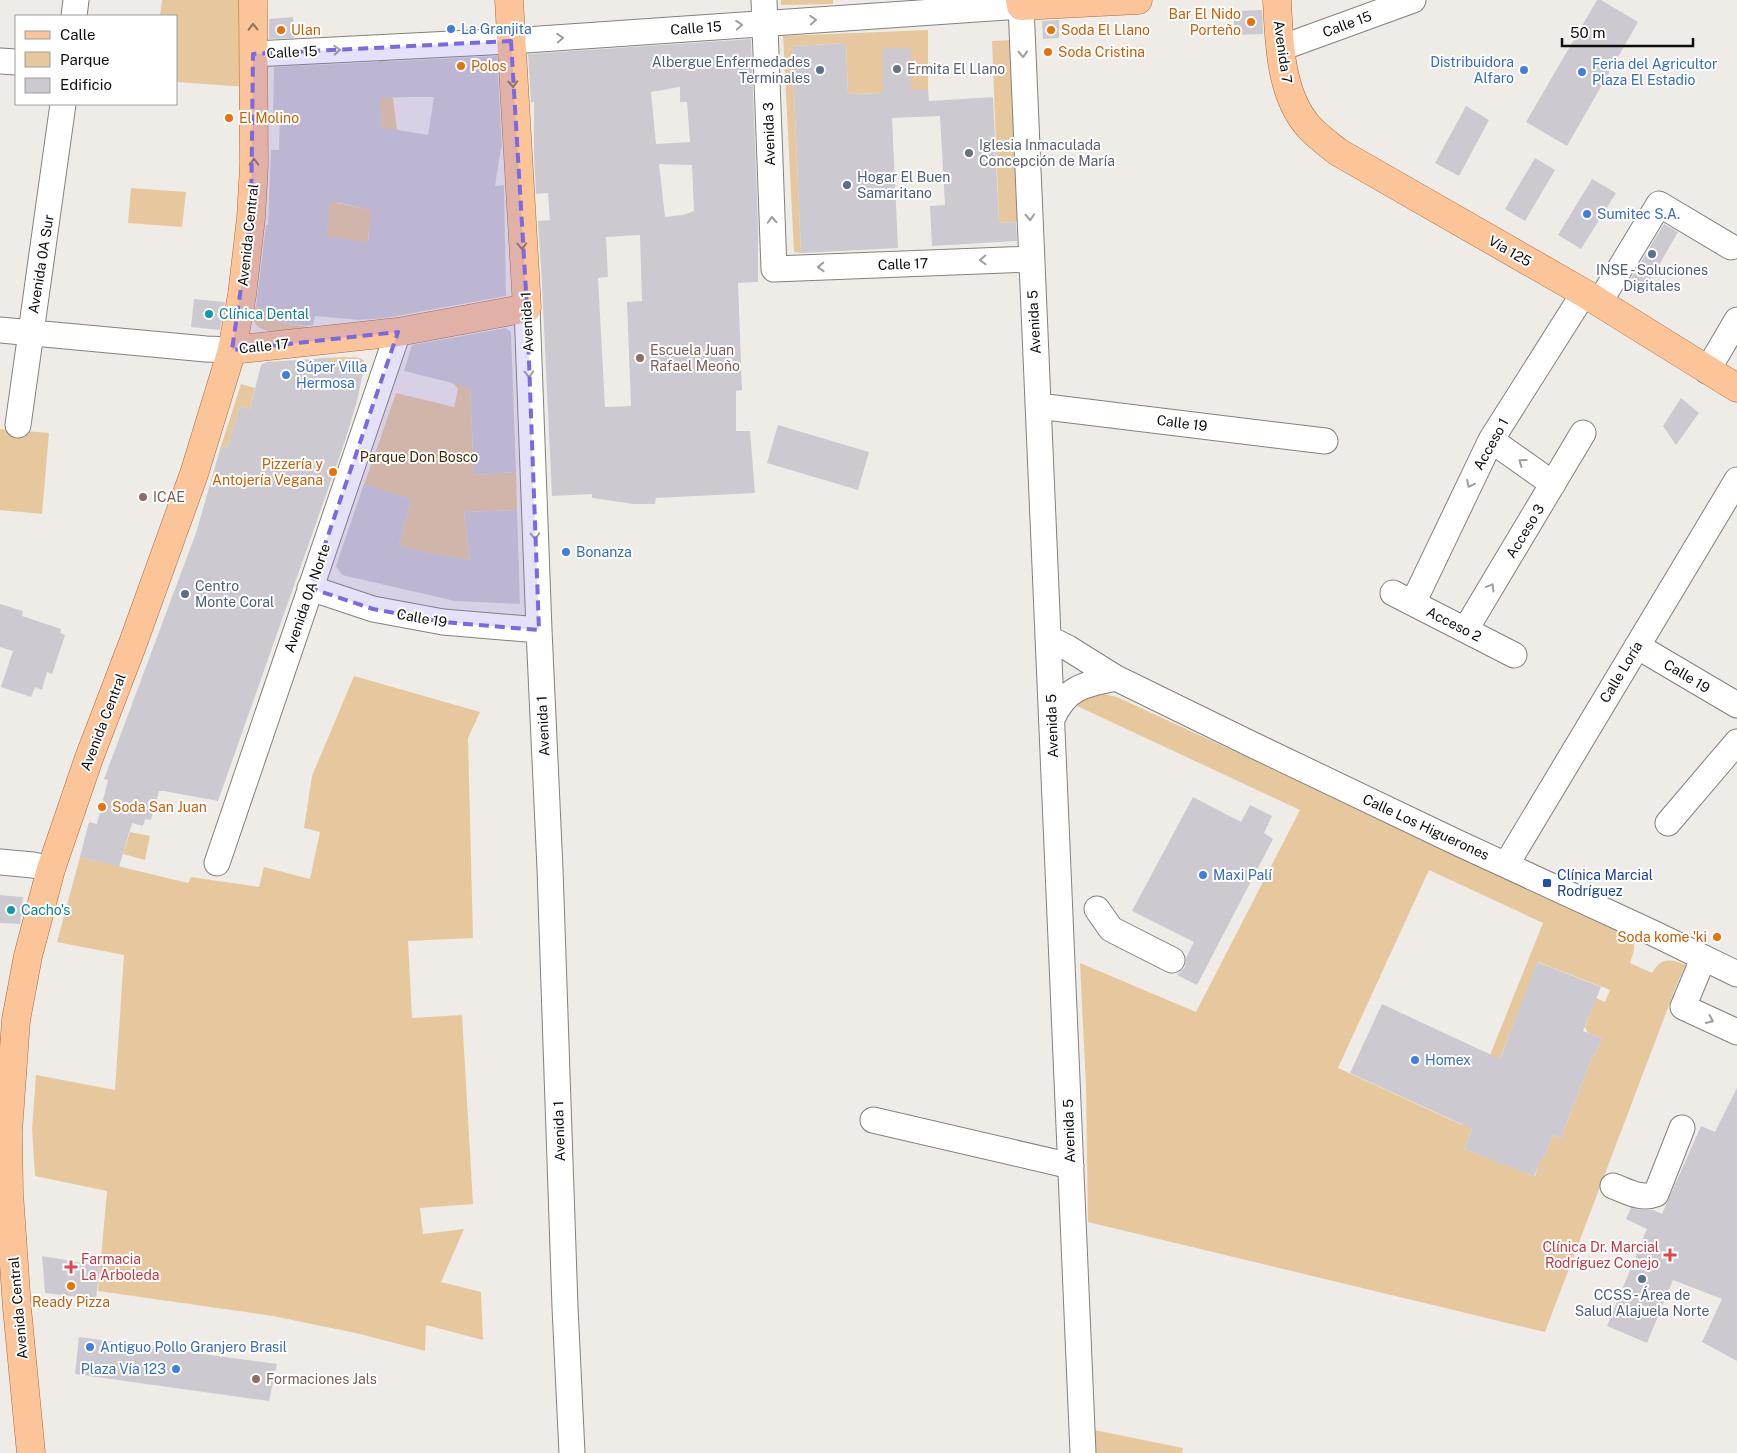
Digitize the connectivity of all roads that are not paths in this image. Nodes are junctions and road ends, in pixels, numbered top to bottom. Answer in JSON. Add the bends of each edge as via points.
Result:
{"nodes":[{"id":1,"x":76,"y":0,"type":"edge"},
{"id":2,"x":252,"y":0,"type":"edge"},
{"id":3,"x":510,"y":0,"type":"edge"},
{"id":4,"x":1138,"y":0,"type":"edge"},
{"id":5,"x":1277,"y":0,"type":"edge"},
{"id":6,"x":1413,"y":0,"type":"edge"},
{"id":7,"x":1020,"y":3,"type":"edge"},
{"id":8,"x":764,"y":11,"type":"edge"},
{"id":9,"x":74,"y":15,"type":"edge"},
{"id":10,"x":511,"y":41,"type":"junction"},
{"id":11,"x":1281,"y":48,"type":"junction"},
{"id":12,"x":253,"y":54,"type":"junction"},
{"id":13,"x":0,"y":61,"type":"edge"},
{"id":14,"x":15,"y":62,"type":"edge"},
{"id":15,"x":1293,"y":104,"type":"joint"},
{"id":16,"x":63,"y":105,"type":"edge"},
{"id":17,"x":1731,"y":247,"type":"dead end"},
{"id":18,"x":1032,"y":259,"type":"junction"},
{"id":19,"x":774,"y":269,"type":"joint"},
{"id":20,"x":1591,"y":298,"type":"junction"},
{"id":21,"x":527,"y":308,"type":"junction"},
{"id":22,"x":1737,"y":320,"type":"edge"},
{"id":23,"x":0,"y":330,"type":"edge"},
{"id":24,"x":398,"y":332,"type":"junction"},
{"id":25,"x":30,"y":333,"type":"junction"},
{"id":26,"x":232,"y":350,"type":"junction"},
{"id":27,"x":1707,"y":370,"type":"junction"},
{"id":28,"x":1737,"y":388,"type":"edge"},
{"id":29,"x":1038,"y":406,"type":"junction"},
{"id":30,"x":18,"y":425,"type":"dead end"},
{"id":31,"x":1584,"y":433,"type":"dead end"},
{"id":32,"x":1491,"y":440,"type":"junction"},
{"id":33,"x":1325,"y":441,"type":"dead end"},
{"id":34,"x":1737,"y":480,"type":"edge"},
{"id":35,"x":1553,"y":484,"type":"junction"},
{"id":36,"x":310,"y":588,"type":"junction"},
{"id":37,"x":1403,"y":598,"type":"joint"},
{"id":38,"x":1466,"y":629,"type":"junction"},
{"id":39,"x":539,"y":630,"type":"junction"},
{"id":40,"x":1048,"y":638,"type":"junction"},
{"id":41,"x":1637,"y":646,"type":"junction"},
{"id":42,"x":1514,"y":655,"type":"dead end"},
{"id":43,"x":1049,"y":666,"type":"junction"},
{"id":44,"x":1116,"y":678,"type":"junction"},
{"id":45,"x":1737,"y":706,"type":"edge"},
{"id":46,"x":1052,"y":719,"type":"junction"},
{"id":47,"x":1737,"y":742,"type":"edge"},
{"id":48,"x":1668,"y":823,"type":"dead end"},
{"id":49,"x":0,"y":862,"type":"edge"},
{"id":50,"x":217,"y":863,"type":"dead end"},
{"id":51,"x":1506,"y":865,"type":"junction"},
{"id":52,"x":51,"y":869,"type":"junction"},
{"id":53,"x":1703,"y":959,"type":"junction"},
{"id":54,"x":1737,"y":974,"type":"edge"},
{"id":55,"x":1737,"y":1032,"type":"edge"},
{"id":56,"x":873,"y":1120,"type":"dead end"},
{"id":57,"x":1682,"y":1128,"type":"dead end"},
{"id":58,"x":1071,"y":1166,"type":"junction"},
{"id":59,"x":1612,"y":1186,"type":"dead end"},
{"id":60,"x":4,"y":1194,"type":"edge"},
{"id":61,"x":31,"y":1453,"type":"edge"},
{"id":62,"x":572,"y":1453,"type":"edge"},
{"id":63,"x":1083,"y":1453,"type":"edge"}],
"edges":[{"from":1,"to":9,"type":"street"},
{"from":12,"to":2,"type":"main road","name":"Avenida Central","one_way":true},
{"from":3,"to":10,"type":"main road","name":"Avenida 1"},
{"from":4,"to":7,"type":"main road","name":"Calle 15"},
{"from":5,"to":11,"type":"main road","name":"Avenida 7"},
{"from":6,"to":11,"type":"street","name":"Calle 15"},
{"from":8,"to":7,"type":"street","name":"Calle 15","one_way":true},
{"from":7,"to":18,"type":"street","name":"Avenida 5","one_way":true},
{"from":10,"to":8,"type":"street","name":"Calle 15","one_way":true},
{"from":19,"to":8,"type":"street","name":"Avenida 3","one_way":true},
{"from":12,"to":10,"type":"street","name":"Calle 15","one_way":true},
{"from":10,"to":21,"type":"main road","name":"Avenida 1","one_way":true},
{"from":11,"to":15,"type":"main road","name":"Avenida 7","via":[[1285,79]]},
{"from":26,"to":12,"type":"main road","name":"Avenida Central","one_way":true,"via":[[251,218]]},
{"from":13,"to":14,"type":"street"},
{"from":15,"to":20,"type":"main road","name":"Vía 125","via":[[1307,125],[1338,152]]},
{"from":16,"to":25,"type":"street","name":"Avenida 0A Sur"},
{"from":17,"to":20,"type":"street","name":"Acceso 1","via":[[1659,204]]},
{"from":18,"to":19,"type":"street","name":"Calle 17","one_way":true},
{"from":18,"to":29,"type":"street","name":"Avenida 5"},
{"from":20,"to":27,"type":"main road","name":"Vía 125"},
{"from":20,"to":32,"type":"street","name":"Acceso 1"},
{"from":21,"to":24,"type":"main road","name":"Calle 17"},
{"from":21,"to":39,"type":"street","name":"Avenida 1","one_way":true},
{"from":22,"to":27,"type":"street"},
{"from":23,"to":25,"type":"street","name":"Calle 17"},
{"from":24,"to":26,"type":"main road","name":"Calle 17"},
{"from":24,"to":36,"type":"street","name":"Avenida 0A Norte"},
{"from":25,"to":26,"type":"street","name":"Calle 17"},
{"from":25,"to":30,"type":"street","name":"Avenida 0A Sur"},
{"from":26,"to":52,"type":"main road","name":"Avenida Central","via":[[190,483]]},
{"from":27,"to":28,"type":"main road","name":"Vía 125"},
{"from":29,"to":33,"type":"street","name":"Calle 19"},
{"from":29,"to":40,"type":"street","name":"Avenida 5"},
{"from":31,"to":35,"type":"street","name":"Acceso 3"},
{"from":35,"to":32,"type":"street","one_way":true},
{"from":32,"to":37,"type":"street","name":"Acceso 1","one_way":true},
{"from":34,"to":41,"type":"street","name":"Calle Loría"},
{"from":38,"to":35,"type":"street","name":"Acceso 3","one_way":true},
{"from":36,"to":39,"type":"street","name":"Calle 19","via":[[373,609],[442,622]]},
{"from":36,"to":50,"type":"street","name":"Avenida 0A Norte"},
{"from":37,"to":38,"type":"street","name":"Acceso 2"},
{"from":38,"to":42,"type":"street","name":"Acceso 2"},
{"from":39,"to":62,"type":"street","name":"Avenida 1"},
{"from":40,"to":43,"type":"street","name":"Avenida 5"},
{"from":40,"to":44,"type":"street","name":"Calle Los Higuerones"},
{"from":41,"to":45,"type":"street","name":"Calle 19"},
{"from":41,"to":51,"type":"street","name":"Calle Loría"},
{"from":43,"to":44,"type":"street","name":"Calle Los Higuerones"},
{"from":43,"to":46,"type":"street","name":"Avenida 5"},
{"from":44,"to":46,"type":"street","via":[[1073,691],[1060,704]]},
{"from":44,"to":51,"type":"street","name":"Calle Los Higuerones"},
{"from":46,"to":58,"type":"street","name":"Avenida 5"},
{"from":47,"to":48,"type":"street"},
{"from":49,"to":52,"type":"street"},
{"from":51,"to":53,"type":"street","name":"Calle Los Higuerones"},
{"from":52,"to":60,"type":"main road","name":"Avenida Central","via":[[28,956],[16,1020]]},
{"from":53,"to":54,"type":"street","name":"Calle Los Higuerones"},
{"from":53,"to":55,"type":"street","one_way":true,"via":[[1682,1007]]},
{"from":56,"to":58,"type":"street"},
{"from":57,"to":59,"type":"street","via":[[1656,1194],[1641,1197]]},
{"from":58,"to":63,"type":"street","name":"Avenida 5"},
{"from":60,"to":61,"type":"main road","name":"Avenida Central"}]}
